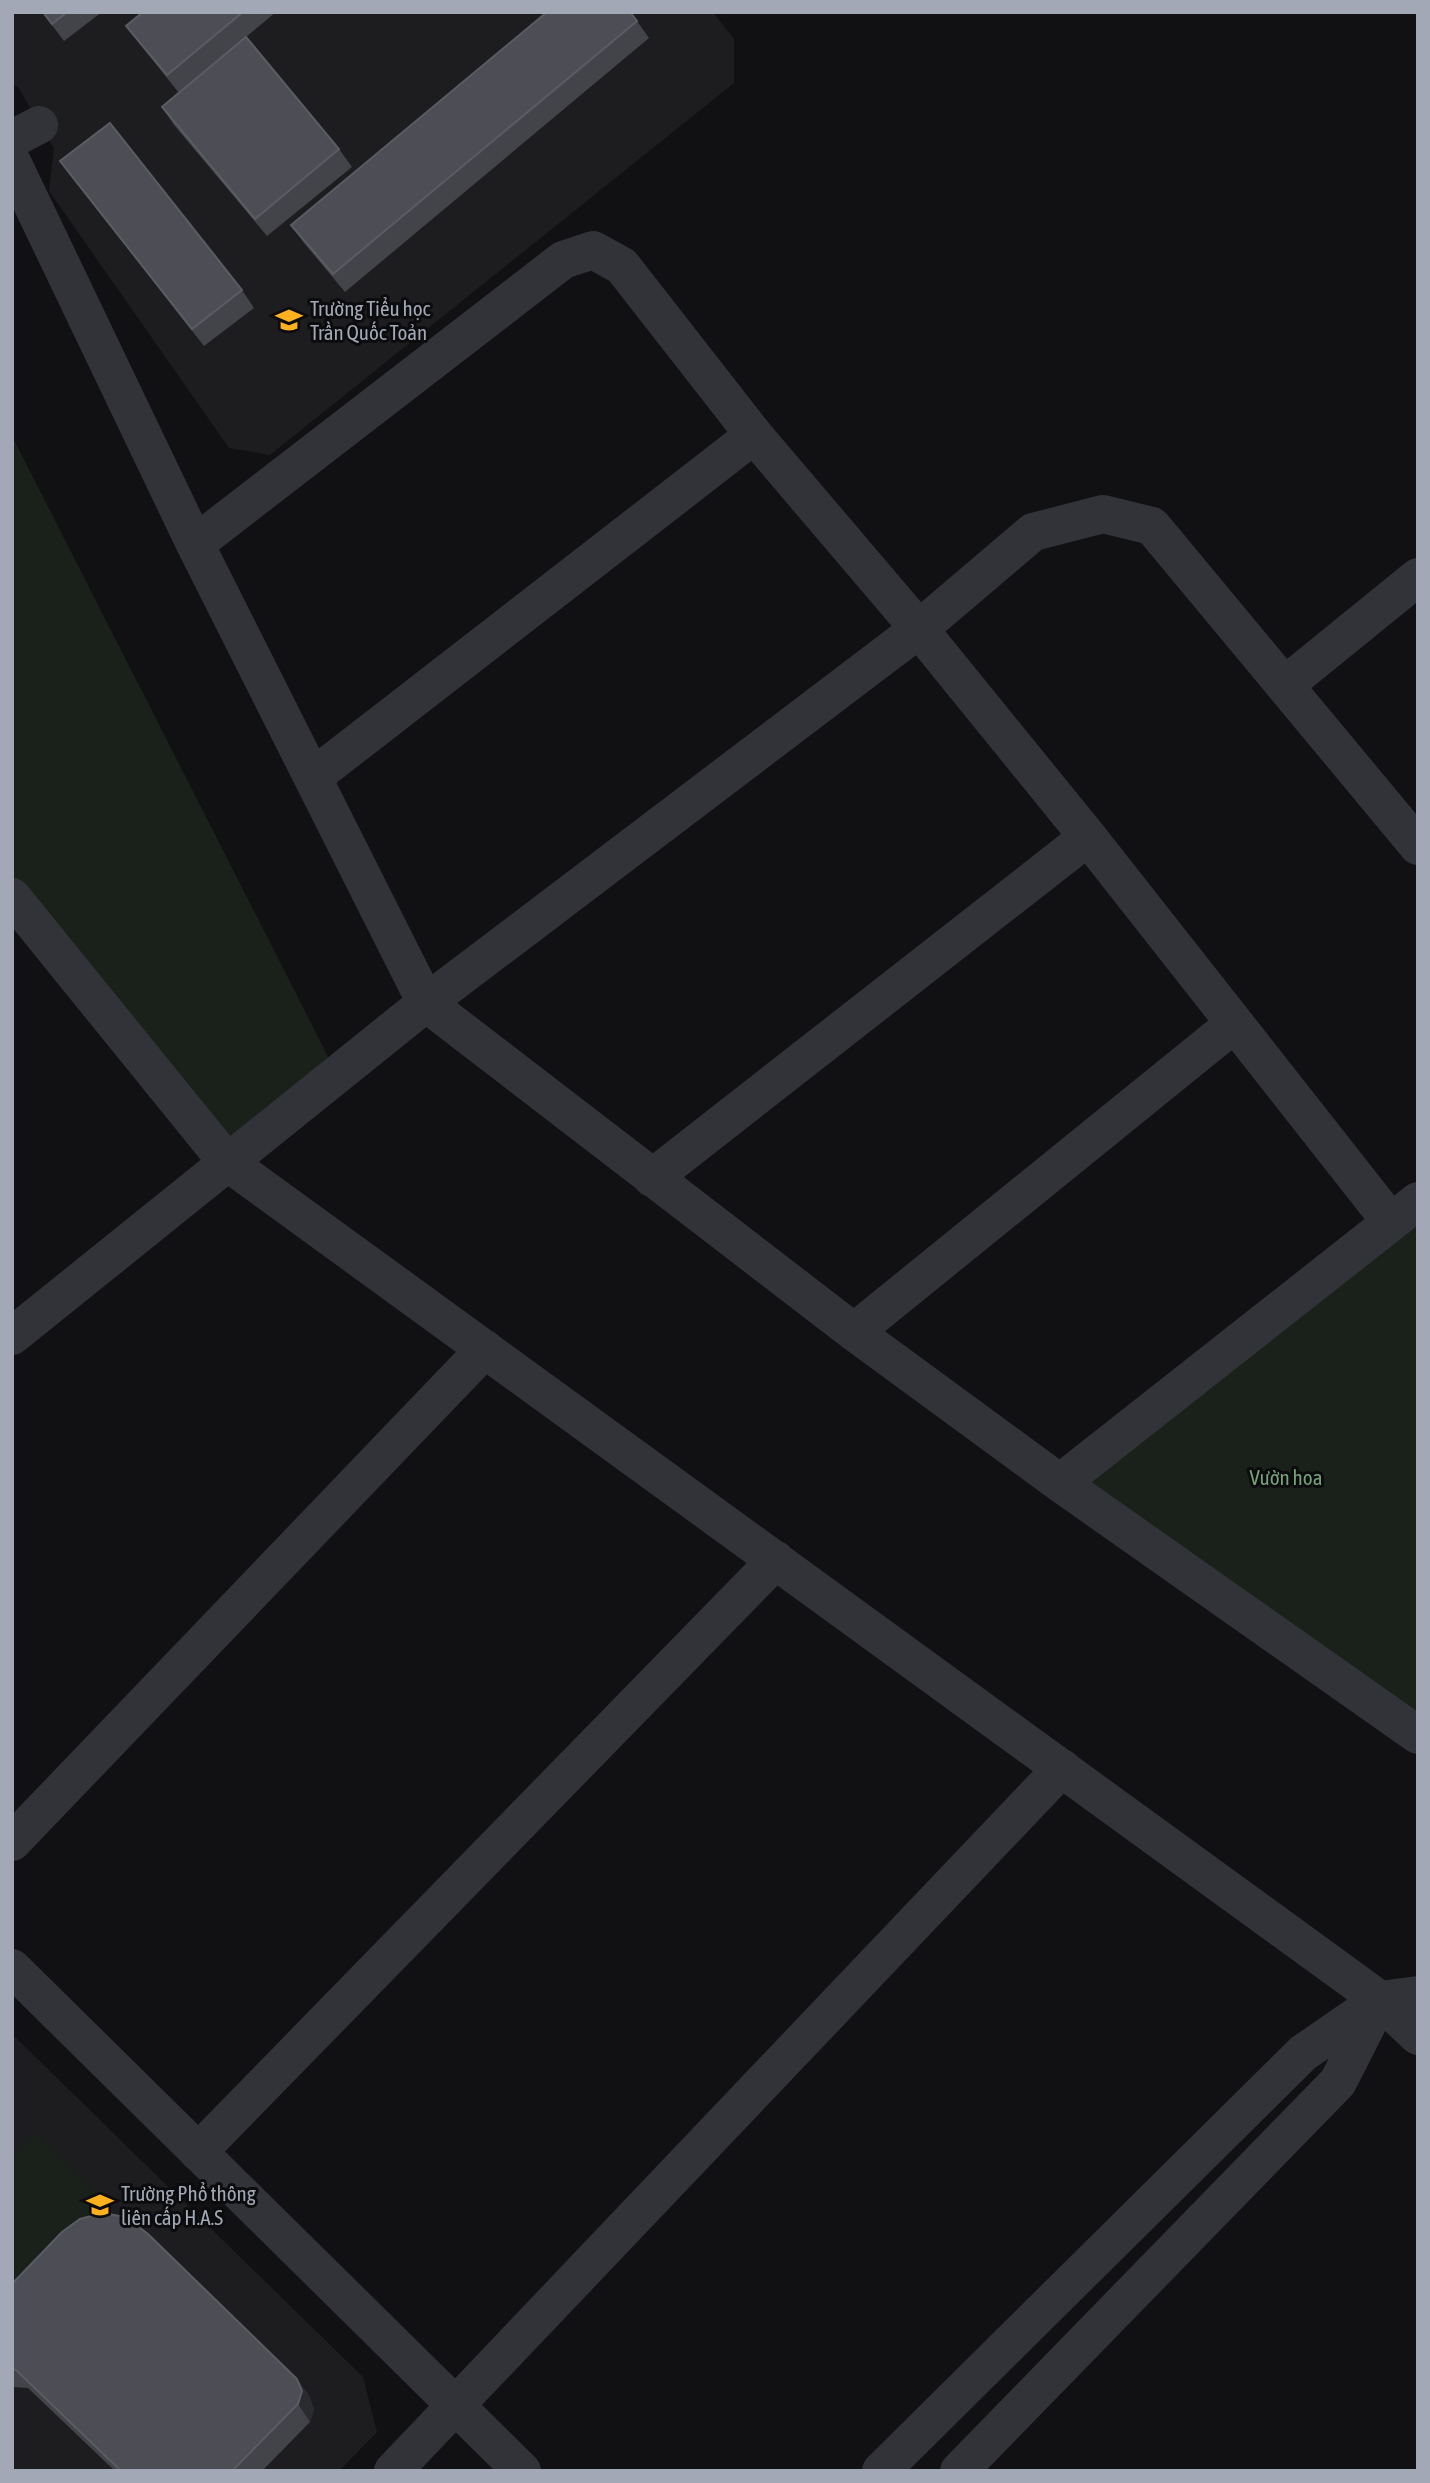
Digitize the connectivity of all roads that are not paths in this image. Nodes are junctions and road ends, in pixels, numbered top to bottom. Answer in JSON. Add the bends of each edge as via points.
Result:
{"nodes":[{"id":1,"x":12,"y":162,"type":"edge"},
{"id":2,"x":754,"y":435,"type":"junction"},
{"id":3,"x":195,"y":544,"type":"junction"},
{"id":4,"x":1418,"y":577,"type":"edge"},
{"id":5,"x":919,"y":629,"type":"junction"},
{"id":6,"x":1285,"y":685,"type":"junction"},
{"id":7,"x":313,"y":777,"type":"junction"},
{"id":8,"x":1088,"y":837,"type":"junction"},
{"id":9,"x":1418,"y":846,"type":"edge"},
{"id":10,"x":12,"y":897,"type":"edge"},
{"id":11,"x":426,"y":1003,"type":"junction"},
{"id":12,"x":1234,"y":1024,"type":"junction"},
{"id":13,"x":227,"y":1162,"type":"junction"},
{"id":14,"x":652,"y":1178,"type":"junction"},
{"id":15,"x":1404,"y":1211,"type":"edge"},
{"id":16,"x":854,"y":1332,"type":"junction"},
{"id":17,"x":12,"y":1336,"type":"edge"},
{"id":18,"x":485,"y":1349,"type":"junction"},
{"id":19,"x":1060,"y":1483,"type":"junction"},
{"id":20,"x":776,"y":1560,"type":"junction"},
{"id":21,"x":1418,"y":1735,"type":"edge"},
{"id":22,"x":1062,"y":1768,"type":"junction"},
{"id":23,"x":12,"y":1842,"type":"edge"},
{"id":24,"x":12,"y":1968,"type":"edge"},
{"id":25,"x":1418,"y":1995,"type":"edge"},
{"id":26,"x":1380,"y":2000,"type":"junction"},
{"id":27,"x":1418,"y":2036,"type":"edge"},
{"id":28,"x":198,"y":2152,"type":"junction"},
{"id":29,"x":456,"y":2406,"type":"junction"},
{"id":30,"x":393,"y":2471,"type":"edge"},
{"id":31,"x":522,"y":2471,"type":"edge"},
{"id":32,"x":881,"y":2471,"type":"edge"},
{"id":33,"x":959,"y":2471,"type":"edge"}],
"edges":[{"from":1,"to":3,"type":"street"},
{"from":2,"to":3,"type":"street","via":[[622,266],[593,250],[563,260]]},
{"from":2,"to":5,"type":"street"},
{"from":2,"to":7,"type":"street"},
{"from":3,"to":7,"type":"street"},
{"from":4,"to":6,"type":"street"},
{"from":5,"to":6,"type":"street","via":[[1033,531],[1102,514],[1153,526]]},
{"from":5,"to":8,"type":"street"},
{"from":5,"to":11,"type":"street"},
{"from":6,"to":9,"type":"street"},
{"from":7,"to":11,"type":"street"},
{"from":8,"to":12,"type":"street"},
{"from":8,"to":14,"type":"street"},
{"from":10,"to":13,"type":"street"},
{"from":11,"to":13,"type":"street"},
{"from":11,"to":14,"type":"street"},
{"from":12,"to":15,"type":"street"},
{"from":12,"to":16,"type":"street"},
{"from":13,"to":17,"type":"street"},
{"from":13,"to":18,"type":"street"},
{"from":14,"to":16,"type":"street"},
{"from":15,"to":19,"type":"street"},
{"from":16,"to":19,"type":"street"},
{"from":18,"to":20,"type":"street"},
{"from":18,"to":23,"type":"street"},
{"from":19,"to":21,"type":"street"},
{"from":20,"to":22,"type":"street"},
{"from":20,"to":28,"type":"street"},
{"from":22,"to":26,"type":"street"},
{"from":22,"to":29,"type":"street"},
{"from":24,"to":28,"type":"street"},
{"from":25,"to":26,"type":"street"},
{"from":26,"to":27,"type":"street"},
{"from":26,"to":32,"type":"street","via":[[1303,2053]]},
{"from":26,"to":33,"type":"street","via":[[1338,2082]]},
{"from":28,"to":29,"type":"street"},
{"from":29,"to":30,"type":"street"},
{"from":29,"to":31,"type":"street"}]}
